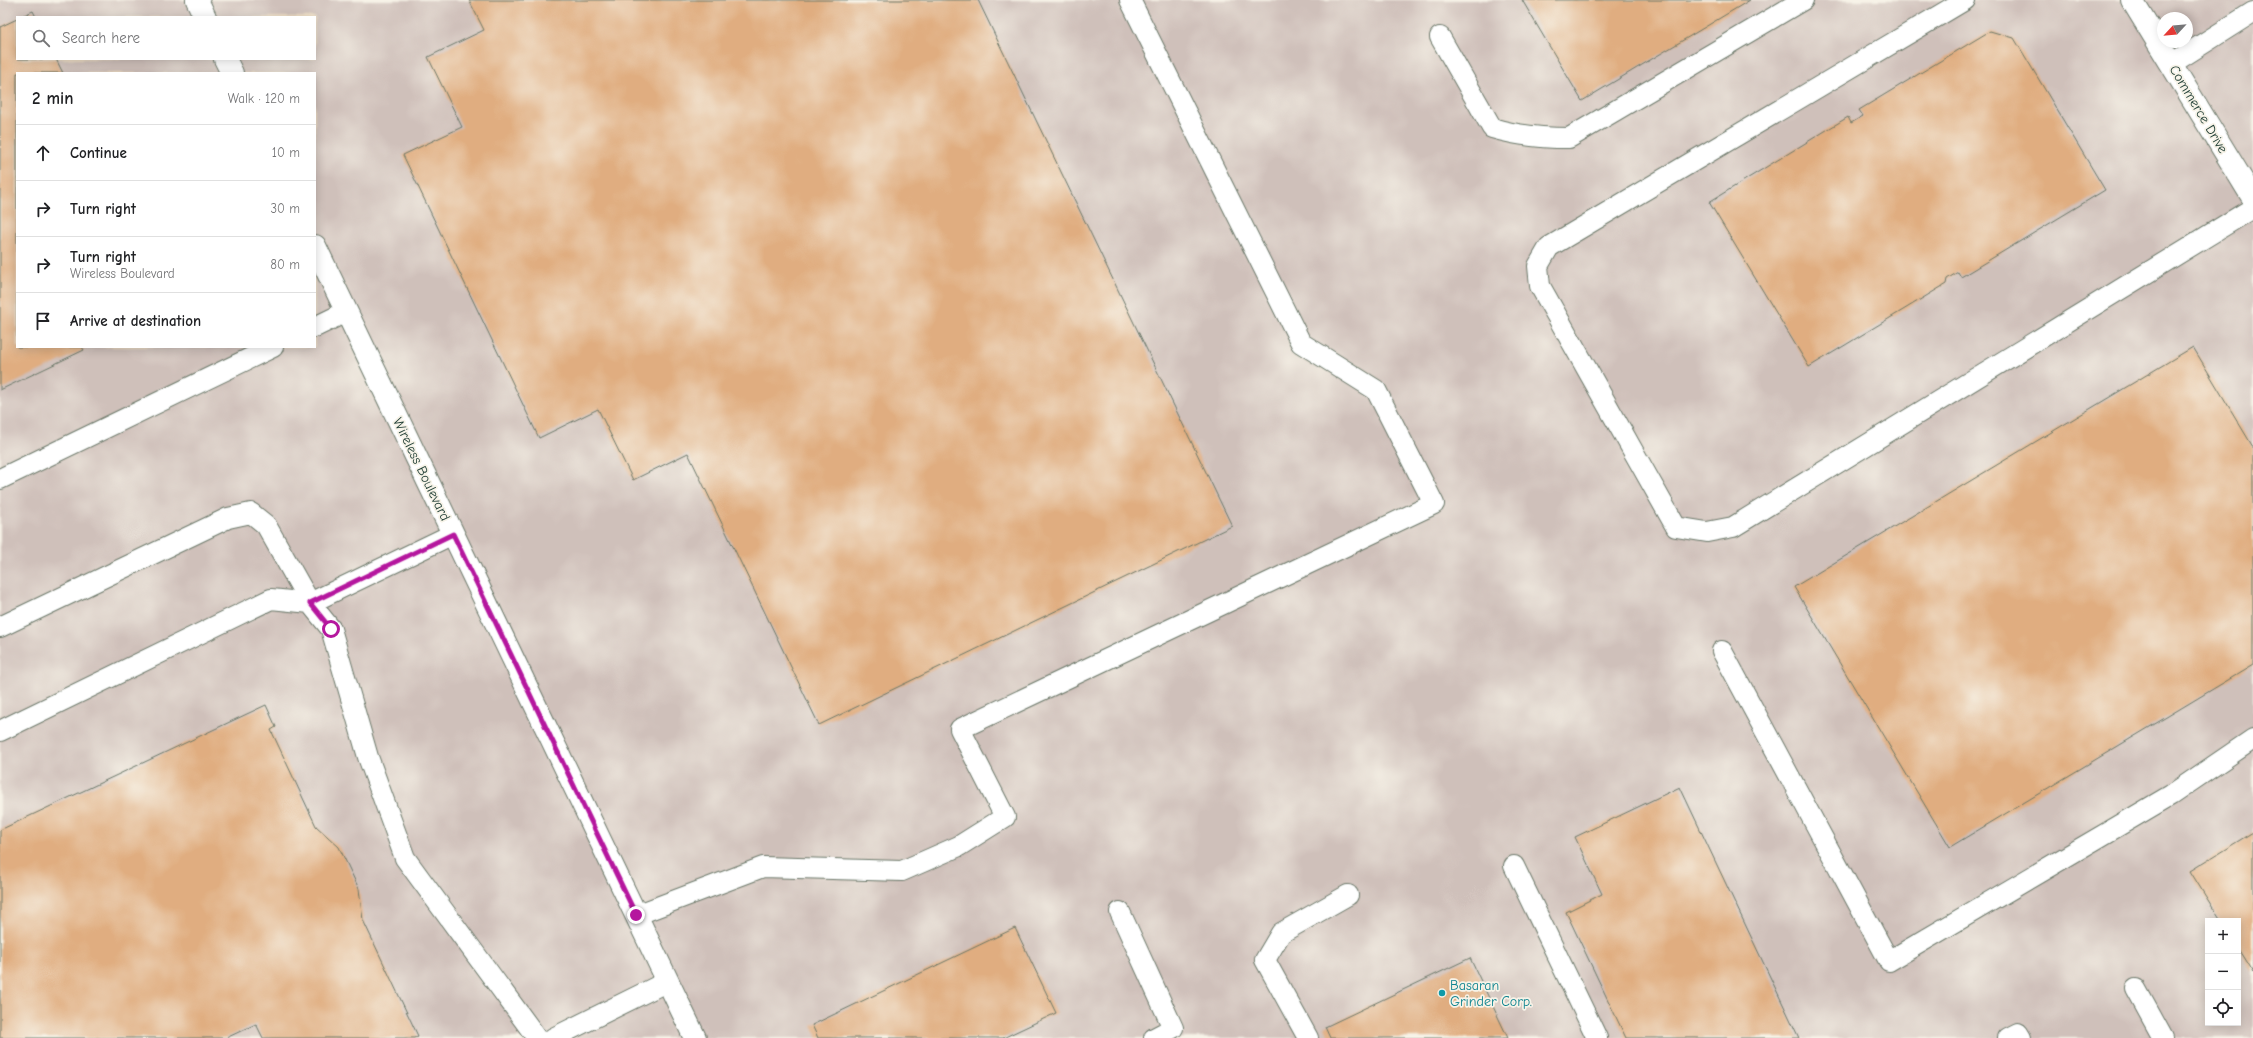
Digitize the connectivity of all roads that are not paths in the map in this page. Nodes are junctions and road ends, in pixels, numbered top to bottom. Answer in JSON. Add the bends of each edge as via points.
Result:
{"nodes":[{"id":1,"x":197,"y":0,"type":"edge"},
{"id":2,"x":1130,"y":0,"type":"edge"},
{"id":3,"x":1803,"y":0,"type":"edge"},
{"id":4,"x":1965,"y":0,"type":"edge"},
{"id":5,"x":2132,"y":0,"type":"edge"},
{"id":6,"x":2253,"y":12,"type":"edge"},
{"id":7,"x":205,"y":16,"type":"edge"},
{"id":8,"x":1440,"y":37,"type":"dead end"},
{"id":9,"x":226,"y":60,"type":"edge"},
{"id":10,"x":2171,"y":64,"type":"junction"},
{"id":11,"x":232,"y":72,"type":"edge"},
{"id":12,"x":2253,"y":198,"type":"edge"},
{"id":13,"x":2253,"y":208,"type":"edge"},
{"id":14,"x":316,"y":248,"type":"edge"},
{"id":15,"x":346,"y":312,"type":"junction"},
{"id":16,"x":316,"y":327,"type":"edge"},
{"id":17,"x":271,"y":348,"type":"edge"},
{"id":18,"x":0,"y":479,"type":"edge"},
{"id":19,"x":453,"y":534,"type":"junction"},
{"id":20,"x":310,"y":603,"type":"junction"},
{"id":21,"x":0,"y":627,"type":"edge"},
{"id":22,"x":1722,"y":651,"type":"dead end"},
{"id":23,"x":0,"y":731,"type":"edge"},
{"id":24,"x":2253,"y":739,"type":"edge"},
{"id":25,"x":1514,"y":866,"type":"dead end"},
{"id":26,"x":1348,"y":895,"type":"dead end"},
{"id":27,"x":1120,"y":912,"type":"dead end"},
{"id":28,"x":636,"y":915,"type":"junction"},
{"id":29,"x":668,"y":981,"type":"junction"},
{"id":30,"x":2136,"y":989,"type":"dead end"},
{"id":31,"x":536,"y":1038,"type":"edge"},
{"id":32,"x":553,"y":1038,"type":"edge"},
{"id":33,"x":695,"y":1038,"type":"edge"},
{"id":34,"x":1154,"y":1038,"type":"edge"},
{"id":35,"x":1308,"y":1038,"type":"edge"},
{"id":36,"x":1597,"y":1038,"type":"edge"},
{"id":37,"x":2008,"y":1038,"type":"edge"},
{"id":38,"x":2021,"y":1038,"type":"edge"},
{"id":39,"x":2163,"y":1038,"type":"edge"}],
"edges":[{"from":1,"to":7,"type":"street"},
{"from":2,"to":28,"type":"lane","via":[[1301,343],[1376,390],[1434,504],[960,729],[1005,818],[959,846],[902,871],[763,867]]},
{"from":3,"to":8,"type":"lane","via":[[1569,138],[1535,137],[1492,128]]},
{"from":4,"to":13,"type":"lane","via":[[1549,247],[1538,266],[1540,286],[1676,527],[1707,532],[1733,527]]},
{"from":5,"to":10,"type":"street","name":"Commerce Drive"},
{"from":6,"to":10,"type":"lane"},
{"from":9,"to":11,"type":"street"},
{"from":10,"to":12,"type":"street","name":"Commerce Drive"},
{"from":14,"to":15,"type":"street","name":"Wireless Boulevard"},
{"from":15,"to":16,"type":"lane"},
{"from":15,"to":19,"type":"street","name":"Wireless Boulevard"},
{"from":17,"to":18,"type":"lane"},
{"from":19,"to":20,"type":"lane"},
{"from":19,"to":28,"type":"street","name":"Wireless Boulevard"},
{"from":20,"to":21,"type":"lane","via":[[266,525],[251,513],[228,518]]},
{"from":20,"to":23,"type":"lane","via":[[271,599]]},
{"from":20,"to":31,"type":"lane","via":[[331,629],[368,757],[405,858]]},
{"from":22,"to":24,"type":"lane","via":[[1889,961],[2171,795]]},
{"from":25,"to":36,"type":"lane"},
{"from":26,"to":35,"type":"lane","via":[[1281,933],[1265,960]]},
{"from":27,"to":34,"type":"lane","via":[[1173,1028]]},
{"from":28,"to":29,"type":"street","name":"Wireless Boulevard"},
{"from":29,"to":32,"type":"lane"},
{"from":29,"to":33,"type":"street","name":"Wireless Boulevard"},
{"from":30,"to":39,"type":"lane"},
{"from":37,"to":38,"type":"lane","via":[[2018,1033]]}]}
